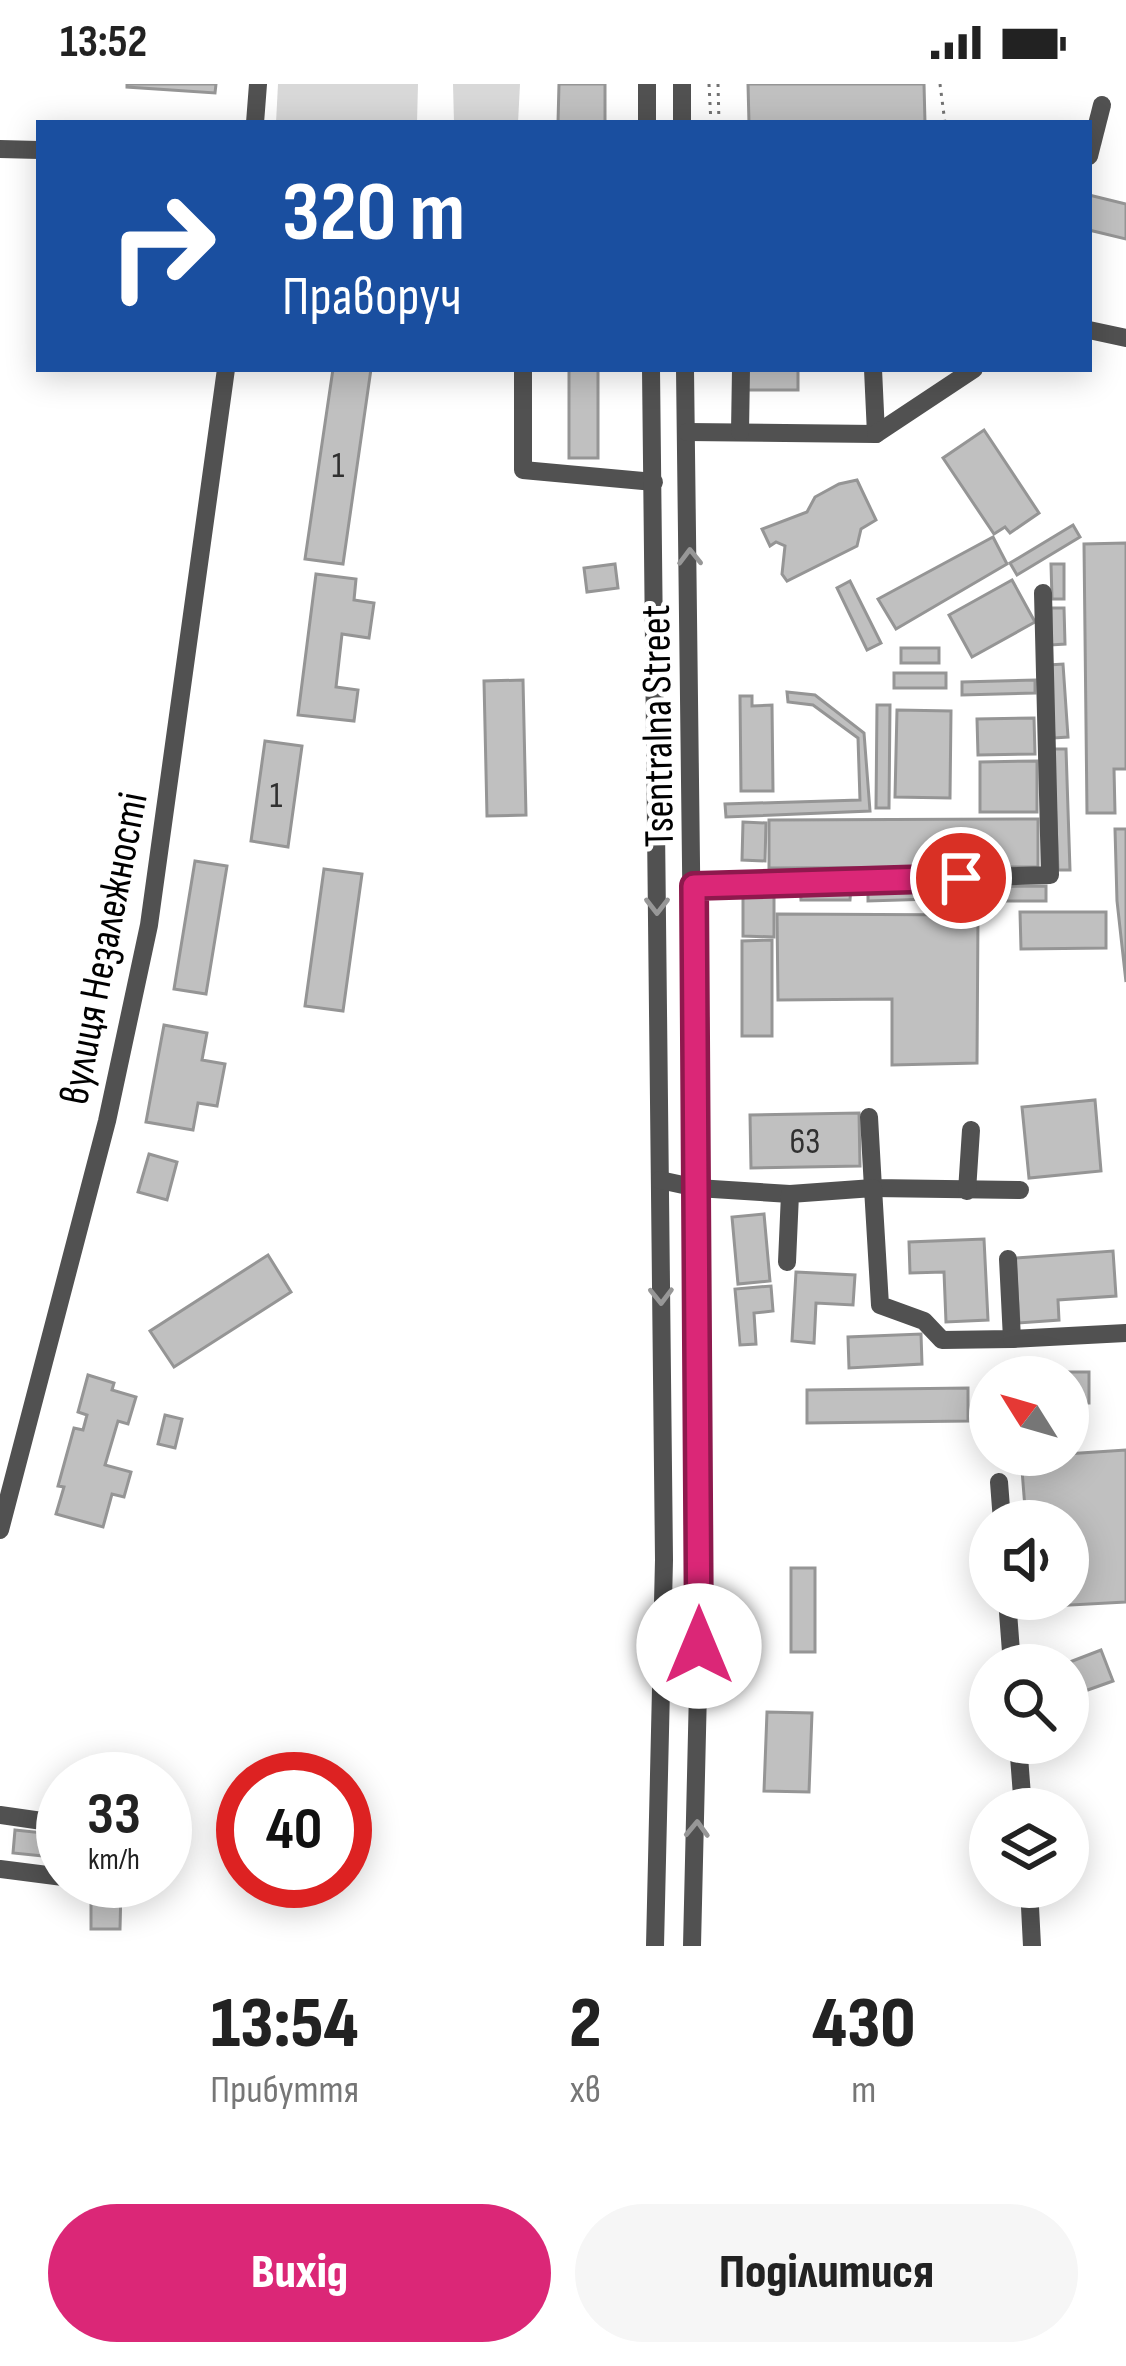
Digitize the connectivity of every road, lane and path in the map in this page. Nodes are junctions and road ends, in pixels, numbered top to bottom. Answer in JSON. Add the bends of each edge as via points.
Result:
{"nodes":[{"id":1,"x":258,"y":84,"type":"edge"},
{"id":2,"x":647,"y":84,"type":"edge"},
{"id":3,"x":682,"y":84,"type":"edge"},
{"id":4,"x":709,"y":84,"type":"edge"},
{"id":5,"x":718,"y":84,"type":"edge"},
{"id":6,"x":940,"y":84,"type":"edge"},
{"id":7,"x":1102,"y":105,"type":"dead end"},
{"id":8,"x":254,"y":120,"type":"edge"},
{"id":9,"x":647,"y":120,"type":"edge"},
{"id":10,"x":682,"y":120,"type":"edge"},
{"id":11,"x":711,"y":120,"type":"edge"},
{"id":12,"x":719,"y":120,"type":"edge"},
{"id":13,"x":945,"y":120,"type":"edge"},
{"id":14,"x":1092,"y":143,"type":"edge"},
{"id":15,"x":0,"y":149,"type":"edge"},
{"id":16,"x":36,"y":150,"type":"edge"},
{"id":17,"x":1092,"y":331,"type":"edge"},
{"id":18,"x":1126,"y":338,"type":"edge"},
{"id":19,"x":226,"y":372,"type":"edge"},
{"id":20,"x":523,"y":372,"type":"edge"},
{"id":21,"x":651,"y":372,"type":"edge"},
{"id":22,"x":686,"y":372,"type":"edge"},
{"id":23,"x":741,"y":372,"type":"edge"},
{"id":24,"x":873,"y":372,"type":"edge"},
{"id":25,"x":969,"y":372,"type":"edge"},
{"id":26,"x":687,"y":432,"type":"junction"},
{"id":27,"x":740,"y":432,"type":"junction"},
{"id":28,"x":876,"y":434,"type":"junction"},
{"id":29,"x":654,"y":482,"type":"junction"},
{"id":30,"x":1043,"y":592,"type":"dead end"},
{"id":31,"x":694,"y":886,"type":"junction"},
{"id":32,"x":869,"y":1118,"type":"dead end"},
{"id":33,"x":971,"y":1130,"type":"dead end"},
{"id":34,"x":660,"y":1180,"type":"junction"},
{"id":35,"x":697,"y":1188,"type":"junction"},
{"id":36,"x":873,"y":1188,"type":"junction"},
{"id":37,"x":1020,"y":1190,"type":"dead end"},
{"id":38,"x":967,"y":1191,"type":"junction"},
{"id":39,"x":790,"y":1194,"type":"junction"},
{"id":40,"x":1007,"y":1259,"type":"dead end"},
{"id":41,"x":788,"y":1262,"type":"dead end"},
{"id":42,"x":1126,"y":1333,"type":"edge"},
{"id":43,"x":1012,"y":1339,"type":"junction"},
{"id":44,"x":999,"y":1482,"type":"dead end"},
{"id":45,"x":1000,"y":1500,"type":"edge"},
{"id":46,"x":0,"y":1530,"type":"edge"},
{"id":47,"x":0,"y":1815,"type":"edge"},
{"id":48,"x":36,"y":1820,"type":"edge"},
{"id":49,"x":0,"y":1869,"type":"edge"},
{"id":50,"x":36,"y":1874,"type":"edge"},
{"id":51,"x":1030,"y":1908,"type":"edge"},
{"id":52,"x":655,"y":1946,"type":"edge"},
{"id":53,"x":692,"y":1946,"type":"edge"},
{"id":54,"x":1032,"y":1946,"type":"edge"}],
"edges":[{"from":1,"to":8,"type":"street"},
{"from":2,"to":9,"type":"street"},
{"from":3,"to":10,"type":"street"},
{"from":4,"to":11,"type":"path"},
{"from":5,"to":12,"type":"path"},
{"from":6,"to":13,"type":"path"},
{"from":7,"to":14,"type":"street"},
{"from":15,"to":16,"type":"street"},
{"from":17,"to":18,"type":"street"},
{"from":19,"to":46,"type":"street","name":"вулиця Незалежності","via":[[149,925]]},
{"from":20,"to":29,"type":"street","via":[[523,470]]},
{"from":21,"to":29,"type":"street","name":"Tsentralna Street"},
{"from":22,"to":26,"type":"street","name":"Tsentralna Street"},
{"from":23,"to":27,"type":"street"},
{"from":24,"to":28,"type":"street"},
{"from":25,"to":28,"type":"street"},
{"from":26,"to":27,"type":"street"},
{"from":31,"to":26,"type":"street","name":"Tsentralna Street","one_way":true},
{"from":27,"to":28,"type":"street"},
{"from":29,"to":34,"type":"street","name":"Tsentralna Street","one_way":true},
{"from":30,"to":31,"type":"street","via":[[1050,875]]},
{"from":31,"to":35,"type":"street","name":"Tsentralna Street"},
{"from":32,"to":36,"type":"street"},
{"from":33,"to":38,"type":"street"},
{"from":34,"to":35,"type":"street"},
{"from":34,"to":52,"type":"street","name":"Tsentralna Street","one_way":true,"via":[[664,1560]]},
{"from":35,"to":39,"type":"street"},
{"from":53,"to":35,"type":"street","name":"Tsentralna Street","one_way":true},
{"from":36,"to":38,"type":"street"},
{"from":36,"to":39,"type":"street"},
{"from":36,"to":43,"type":"street","via":[[880,1305],[924,1321],[942,1340]]},
{"from":37,"to":38,"type":"street"},
{"from":39,"to":41,"type":"street"},
{"from":40,"to":43,"type":"street"},
{"from":42,"to":43,"type":"street"},
{"from":44,"to":45,"type":"street"},
{"from":47,"to":48,"type":"street"},
{"from":49,"to":50,"type":"street"},
{"from":51,"to":54,"type":"street"}]}
